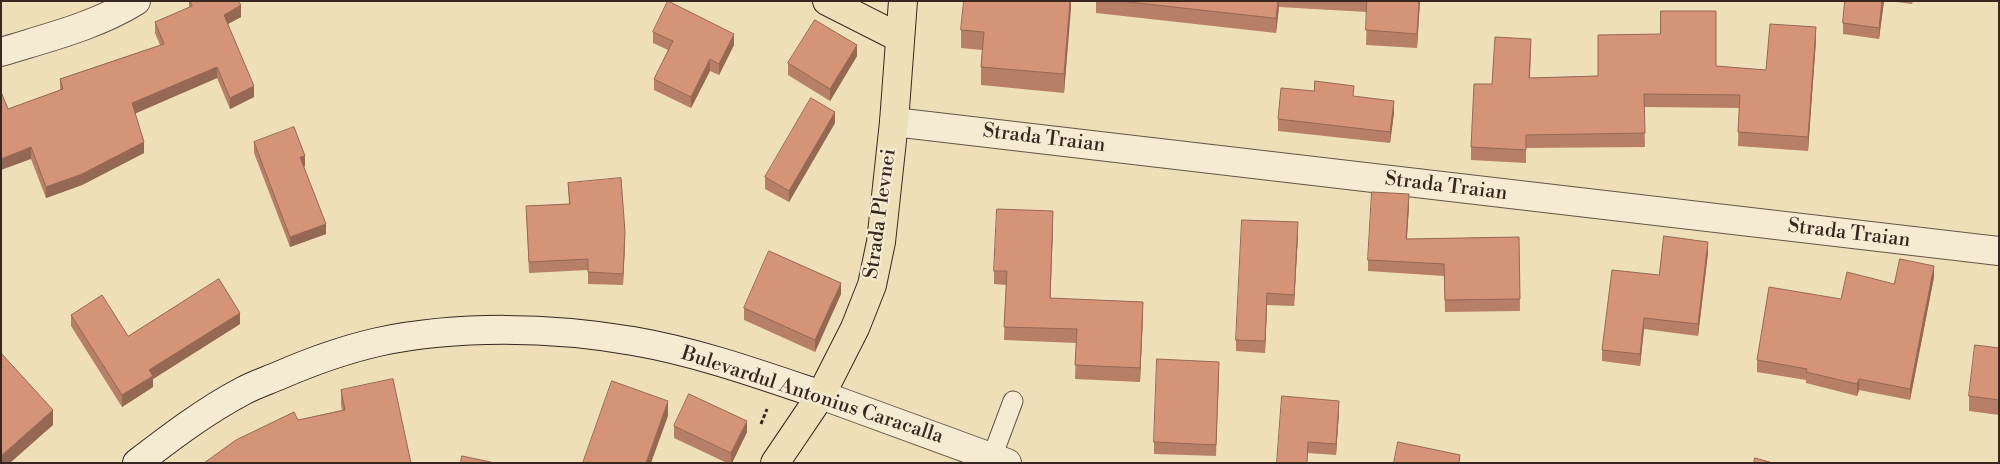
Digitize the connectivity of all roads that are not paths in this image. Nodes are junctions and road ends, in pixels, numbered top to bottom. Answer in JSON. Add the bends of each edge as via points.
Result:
{"nodes":[{"id":1,"x":136,"y":1,"type":"edge"},
{"id":2,"x":827,"y":1,"type":"edge"},
{"id":3,"x":903,"y":1,"type":"edge"},
{"id":4,"x":900,"y":38,"type":"junction"},
{"id":5,"x":1,"y":52,"type":"edge"},
{"id":6,"x":894,"y":122,"type":"junction"},
{"id":7,"x":1999,"y":252,"type":"edge"},
{"id":8,"x":821,"y":395,"type":"junction"},
{"id":9,"x":1013,"y":402,"type":"dead end"},
{"id":10,"x":1000,"y":460,"type":"edge"},
{"id":11,"x":137,"y":463,"type":"edge"},
{"id":12,"x":775,"y":463,"type":"edge"}],
"edges":[{"from":1,"to":5,"type":"street","via":[[120,12]]},
{"from":2,"to":4,"type":"main road"},
{"from":3,"to":4,"type":"main road","name":"Strada Plevnei"},
{"from":4,"to":6,"type":"main road","name":"Strada Plevnei"},
{"from":6,"to":7,"type":"street","name":"Strada Traian"},
{"from":6,"to":8,"type":"main road","name":"Strada Plevnei","via":[[881,242],[872,285],[855,328]]},
{"from":8,"to":10,"type":"street","name":"Bulevardul Antonius Caracalla"},
{"from":8,"to":11,"type":"street","name":"Bulevardul Antonius Caracalla","via":[[719,361],[633,341],[561,332],[441,333],[377,342],[311,362],[244,391],[186,425]]},
{"from":8,"to":12,"type":"main road","name":"Strada Plevnei"},
{"from":9,"to":10,"type":"lane"}]}
